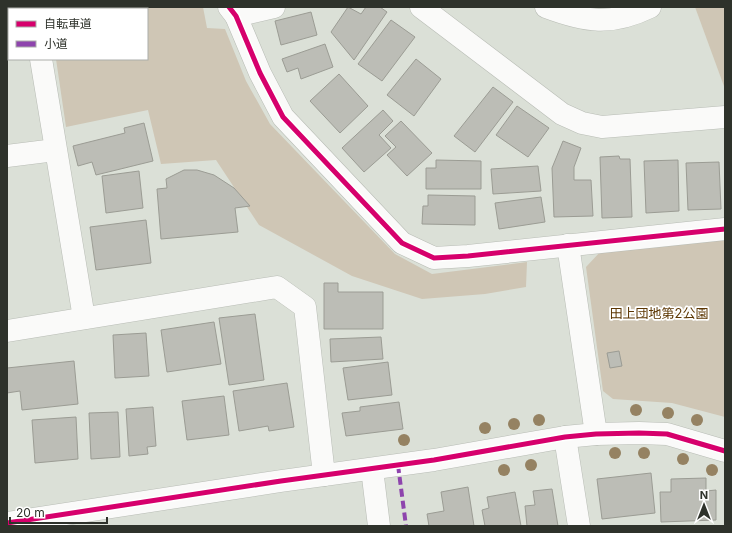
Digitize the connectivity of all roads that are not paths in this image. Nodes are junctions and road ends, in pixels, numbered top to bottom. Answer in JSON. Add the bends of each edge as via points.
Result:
{"nodes":[{"id":1,"x":274,"y":7,"type":"edge"},
{"id":2,"x":421,"y":7,"type":"edge"},
{"id":3,"x":546,"y":7,"type":"edge"},
{"id":4,"x":650,"y":7,"type":"edge"},
{"id":5,"x":232,"y":12,"type":"edge"},
{"id":6,"x":41,"y":60,"type":"edge"},
{"id":7,"x":725,"y":118,"type":"edge"},
{"id":8,"x":55,"y":150,"type":"junction"},
{"id":9,"x":7,"y":156,"type":"edge"},
{"id":10,"x":725,"y":229,"type":"edge"},
{"id":11,"x":568,"y":245,"type":"junction"},
{"id":12,"x":84,"y":318,"type":"junction"},
{"id":13,"x":7,"y":331,"type":"edge"},
{"id":14,"x":596,"y":434,"type":"junction"},
{"id":15,"x":565,"y":437,"type":"junction"},
{"id":16,"x":725,"y":451,"type":"edge"},
{"id":17,"x":372,"y":468,"type":"junction"},
{"id":18,"x":324,"y":475,"type":"junction"},
{"id":19,"x":7,"y":523,"type":"edge"},
{"id":20,"x":379,"y":526,"type":"edge"},
{"id":21,"x":579,"y":526,"type":"edge"}],
"edges":[{"from":1,"to":5,"type":"street"},
{"from":2,"to":7,"type":"street","via":[[562,114],[582,123],[602,127]]},
{"from":3,"to":4,"type":"street","via":[[570,16],[601,21],[632,15]]},
{"from":5,"to":11,"type":"street","via":[[283,117],[402,243],[434,258]]},
{"from":6,"to":8,"type":"street"},
{"from":8,"to":9,"type":"street"},
{"from":8,"to":12,"type":"street"},
{"from":10,"to":11,"type":"street"},
{"from":11,"to":14,"type":"street"},
{"from":12,"to":13,"type":"street"},
{"from":12,"to":18,"type":"street","via":[[277,287],[304,306]]},
{"from":14,"to":15,"type":"street"},
{"from":14,"to":16,"type":"street","via":[[668,434]]},
{"from":15,"to":17,"type":"street"},
{"from":15,"to":21,"type":"street"},
{"from":17,"to":18,"type":"street"},
{"from":17,"to":20,"type":"street"},
{"from":18,"to":19,"type":"street"}]}
